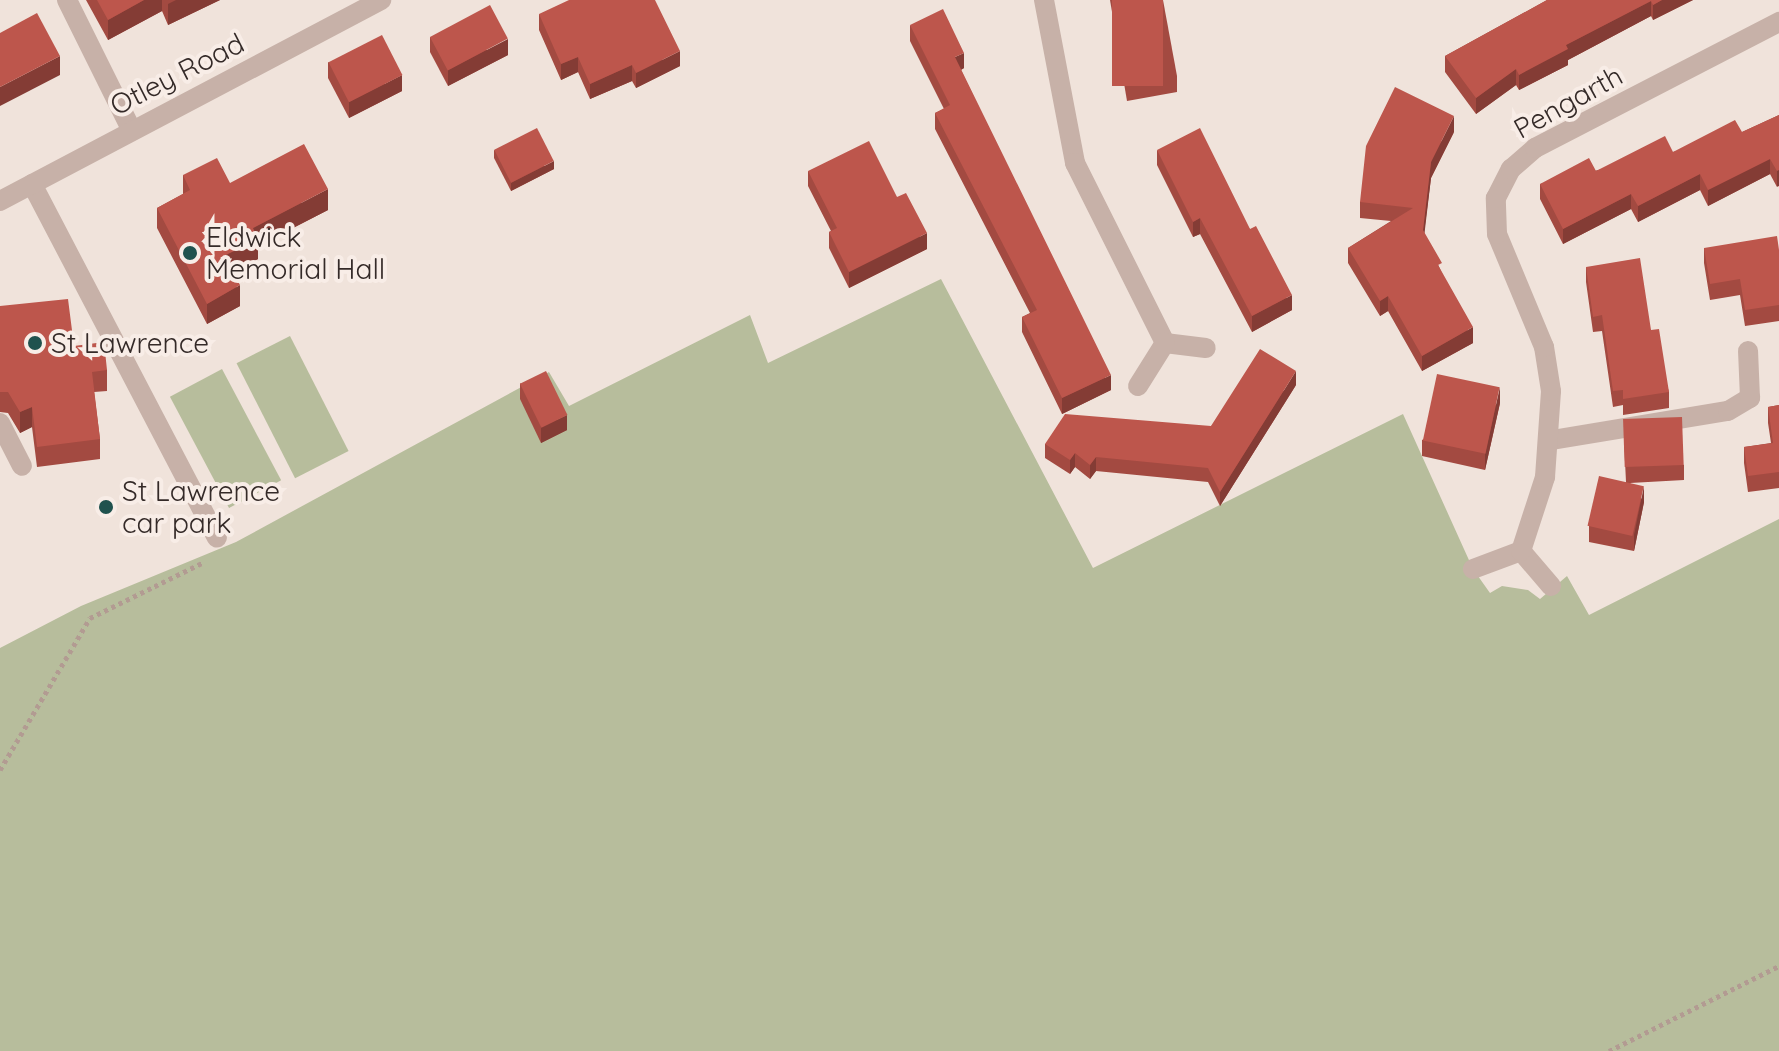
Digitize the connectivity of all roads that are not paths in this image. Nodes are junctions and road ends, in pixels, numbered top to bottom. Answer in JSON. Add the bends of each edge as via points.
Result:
{"nodes":[{"id":1,"x":67,"y":0,"type":"edge"},
{"id":2,"x":381,"y":0,"type":"edge"},
{"id":3,"x":1044,"y":0,"type":"edge"},
{"id":4,"x":350,"y":8,"type":"edge"},
{"id":5,"x":1779,"y":22,"type":"edge"},
{"id":6,"x":131,"y":129,"type":"junction"},
{"id":7,"x":32,"y":184,"type":"junction"},
{"id":8,"x":0,"y":201,"type":"edge"},
{"id":9,"x":1165,"y":343,"type":"junction"},
{"id":10,"x":1206,"y":348,"type":"dead end"},
{"id":11,"x":1748,"y":351,"type":"dead end"},
{"id":12,"x":1138,"y":386,"type":"dead end"},
{"id":13,"x":0,"y":423,"type":"edge"},
{"id":14,"x":1552,"y":440,"type":"junction"},
{"id":15,"x":22,"y":466,"type":"dead end"},
{"id":16,"x":217,"y":538,"type":"road end"},
{"id":17,"x":1521,"y":551,"type":"junction"},
{"id":18,"x":1473,"y":569,"type":"dead end"},
{"id":19,"x":1551,"y":586,"type":"dead end"}],
"edges":[{"from":1,"to":6,"type":"street"},
{"from":2,"to":4,"type":"street","name":"Otley Road"},
{"from":3,"to":9,"type":"street","via":[[1075,163]]},
{"from":4,"to":6,"type":"street","name":"Otley Road"},
{"from":5,"to":14,"type":"street","name":"Pengarth","via":[[1535,148],[1511,169],[1496,198],[1497,234],[1544,347]]},
{"from":6,"to":7,"type":"street","name":"Otley Road"},
{"from":7,"to":8,"type":"street","name":"Otley Road"},
{"from":7,"to":16,"type":"street"},
{"from":9,"to":10,"type":"street"},
{"from":9,"to":12,"type":"street"},
{"from":11,"to":14,"type":"street","via":[[1750,398],[1728,411]]},
{"from":13,"to":15,"type":"street"},
{"from":14,"to":17,"type":"street","name":"Pengarth"},
{"from":17,"to":18,"type":"street"},
{"from":17,"to":19,"type":"street"}]}
